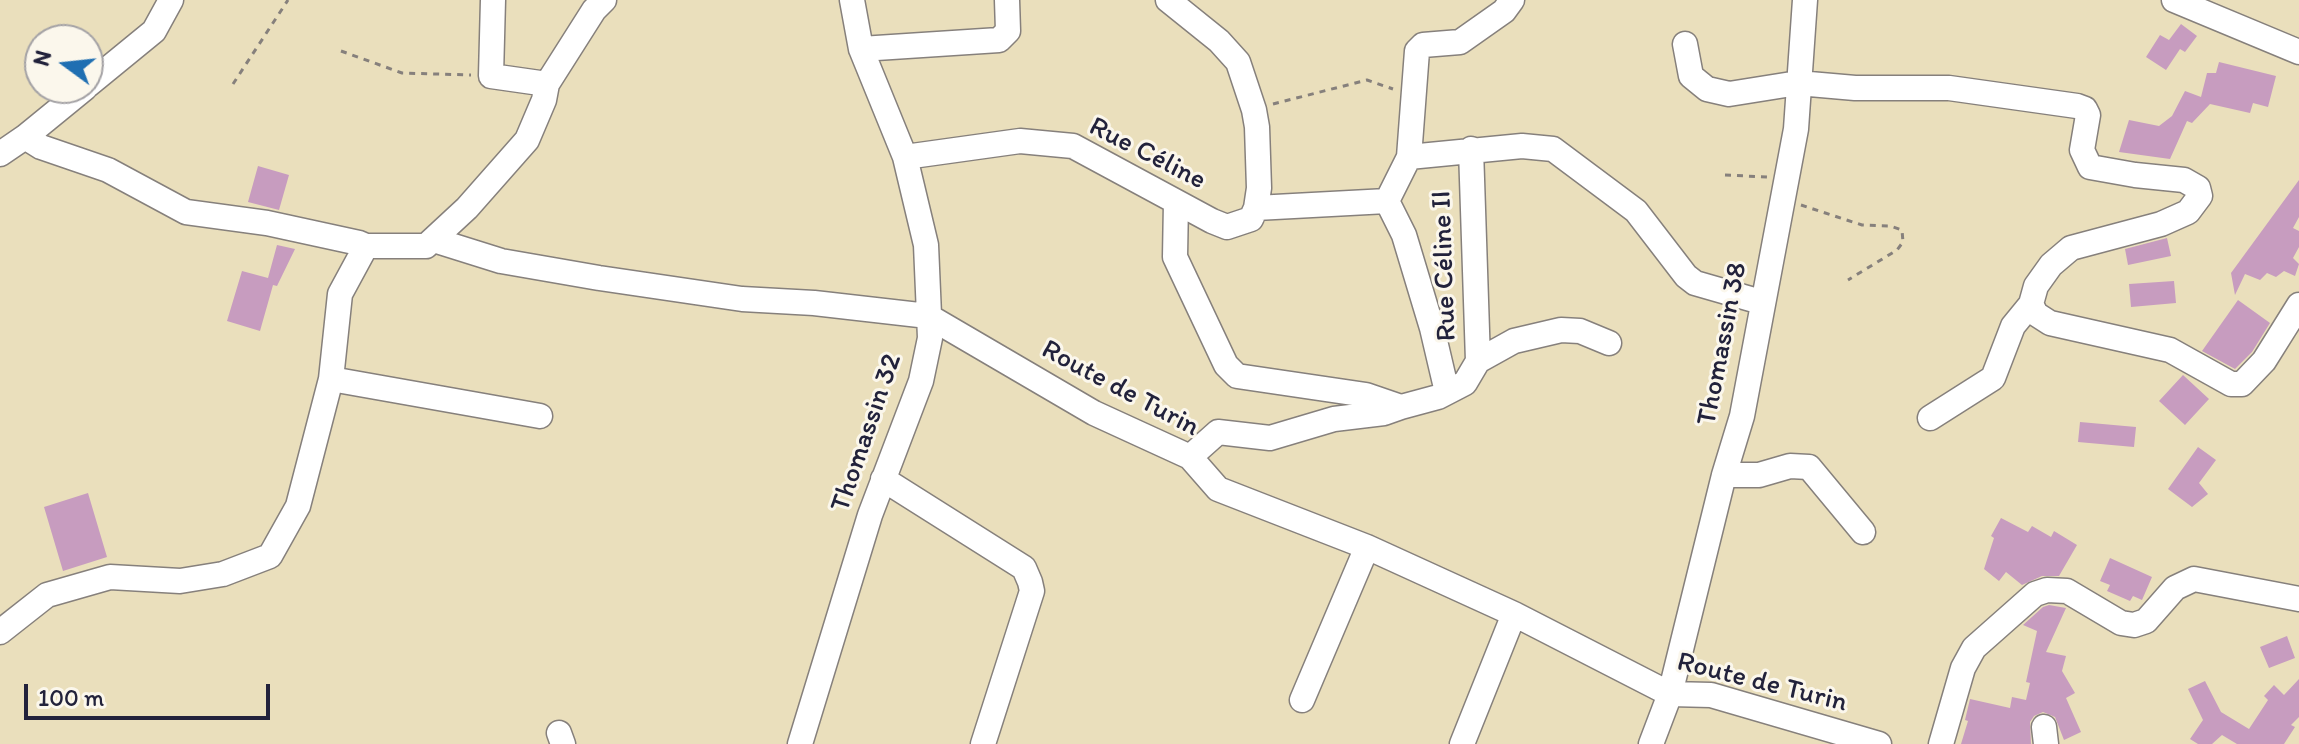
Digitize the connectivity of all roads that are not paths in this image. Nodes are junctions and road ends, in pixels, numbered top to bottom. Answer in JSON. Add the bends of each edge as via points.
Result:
{"nodes":[{"id":1,"x":171,"y":0,"type":"edge"},
{"id":2,"x":493,"y":0,"type":"edge"},
{"id":3,"x":604,"y":0,"type":"edge"},
{"id":4,"x":852,"y":0,"type":"edge"},
{"id":5,"x":1007,"y":0,"type":"edge"},
{"id":6,"x":1168,"y":0,"type":"edge"},
{"id":7,"x":1512,"y":0,"type":"edge"},
{"id":8,"x":1805,"y":0,"type":"edge"},
{"id":9,"x":2174,"y":0,"type":"edge"},
{"id":10,"x":1685,"y":44,"type":"dead end"},
{"id":11,"x":861,"y":49,"type":"junction"},
{"id":12,"x":2299,"y":52,"type":"edge"},
{"id":13,"x":104,"y":72,"type":"edge"},
{"id":14,"x":1798,"y":83,"type":"junction"},
{"id":15,"x":547,"y":84,"type":"junction"},
{"id":16,"x":65,"y":104,"type":"edge"},
{"id":17,"x":25,"y":137,"type":"junction"},
{"id":18,"x":1471,"y":149,"type":"junction"},
{"id":19,"x":0,"y":154,"type":"edge"},
{"id":20,"x":905,"y":157,"type":"junction"},
{"id":21,"x":1409,"y":157,"type":"junction"},
{"id":22,"x":1387,"y":201,"type":"junction"},
{"id":23,"x":1176,"y":202,"type":"junction"},
{"id":24,"x":1256,"y":208,"type":"junction"},
{"id":25,"x":434,"y":240,"type":"junction"},
{"id":26,"x":366,"y":246,"type":"junction"},
{"id":27,"x":1761,"y":302,"type":"junction"},
{"id":28,"x":2031,"y":304,"type":"junction"},
{"id":29,"x":2299,"y":305,"type":"edge"},
{"id":30,"x":928,"y":316,"type":"junction"},
{"id":31,"x":2292,"y":330,"type":"edge"},
{"id":32,"x":1609,"y":343,"type":"dead end"},
{"id":33,"x":1478,"y":361,"type":"junction"},
{"id":34,"x":331,"y":379,"type":"junction"},
{"id":35,"x":1447,"y":392,"type":"junction"},
{"id":36,"x":1401,"y":407,"type":"junction"},
{"id":37,"x":540,"y":416,"type":"dead end"},
{"id":38,"x":1930,"y":418,"type":"dead end"},
{"id":39,"x":1190,"y":457,"type":"junction"},
{"id":40,"x":1724,"y":475,"type":"junction"},
{"id":41,"x":883,"y":479,"type":"junction"},
{"id":42,"x":1863,"y":532,"type":"dead end"},
{"id":43,"x":1367,"y":547,"type":"junction"},
{"id":44,"x":2299,"y":599,"type":"edge"},
{"id":45,"x":1514,"y":614,"type":"junction"},
{"id":46,"x":0,"y":632,"type":"edge"},
{"id":47,"x":1670,"y":694,"type":"junction"},
{"id":48,"x":1302,"y":700,"type":"dead end"},
{"id":49,"x":800,"y":744,"type":"edge"},
{"id":50,"x":983,"y":744,"type":"edge"},
{"id":51,"x":1462,"y":744,"type":"edge"},
{"id":52,"x":1651,"y":744,"type":"edge"},
{"id":53,"x":1879,"y":744,"type":"edge"},
{"id":54,"x":1941,"y":744,"type":"edge"}],
"edges":[{"from":1,"to":13,"type":"street","via":[[154,31]]},
{"from":2,"to":15,"type":"street","via":[[491,76]]},
{"from":3,"to":15,"type":"street"},
{"from":4,"to":11,"type":"street","name":"Thomassin 32"},
{"from":5,"to":11,"type":"street","via":[[1008,31],[999,40]]},
{"from":6,"to":24,"type":"street","via":[[1238,62],[1254,110]]},
{"from":7,"to":21,"type":"street","via":[[1460,42],[1423,45],[1417,51]]},
{"from":8,"to":14,"type":"street","name":"Thomassin 38"},
{"from":9,"to":12,"type":"street"},
{"from":10,"to":14,"type":"street","via":[[1691,76],[1707,89],[1729,94]]},
{"from":11,"to":20,"type":"street","name":"Thomassin 32"},
{"from":14,"to":27,"type":"street","name":"Thomassin 38","via":[[1796,129]]},
{"from":14,"to":28,"type":"street","via":[[1949,88],[2077,106],[2088,115],[2082,150],[2090,167],[2184,180],[2198,188],[2200,196],[2188,212],[2071,248],[2051,265]]},
{"from":15,"to":25,"type":"street","via":[[527,140]]},
{"from":16,"to":17,"type":"street"},
{"from":17,"to":19,"type":"street"},
{"from":17,"to":26,"type":"street","via":[[108,170],[186,212],[267,223]]},
{"from":18,"to":21,"type":"street","name":"Rue Céline II"},
{"from":18,"to":27,"type":"street","name":"Rue Céline II","via":[[1553,149],[1636,211],[1695,283]]},
{"from":18,"to":33,"type":"street","name":"Rue Céline II"},
{"from":20,"to":23,"type":"street","name":"Rue Céline","via":[[1020,141],[1073,146]]},
{"from":20,"to":30,"type":"street","name":"Thomassin 32","via":[[926,245]]},
{"from":21,"to":22,"type":"street"},
{"from":22,"to":24,"type":"street","name":"Rue Céline"},
{"from":22,"to":35,"type":"street","via":[[1404,235]]},
{"from":23,"to":24,"type":"street","name":"Rue Céline","via":[[1227,227],[1251,219]]},
{"from":23,"to":36,"type":"street","via":[[1175,257],[1226,365],[1237,376],[1366,395]]},
{"from":25,"to":26,"type":"street","via":[[426,246]]},
{"from":25,"to":30,"type":"street","name":"Route de Turin","via":[[501,261],[599,278],[742,299]]},
{"from":26,"to":34,"type":"street","via":[[340,294]]},
{"from":27,"to":40,"type":"street","name":"Thomassin 38","via":[[1742,416]]},
{"from":28,"to":31,"type":"street","via":[[2050,323],[2170,350],[2231,384],[2242,384]]},
{"from":28,"to":38,"type":"street","via":[[2013,326],[1993,378]]},
{"from":29,"to":31,"type":"street"},
{"from":30,"to":39,"type":"street","name":"Route de Turin","via":[[1094,413]]},
{"from":30,"to":41,"type":"street","name":"Thomassin 32","via":[[930,338],[921,381]]},
{"from":32,"to":33,"type":"street","via":[[1580,331],[1561,330],[1514,341]]},
{"from":33,"to":35,"type":"street","name":"Rue Céline II","via":[[1465,383]]},
{"from":34,"to":37,"type":"street"},
{"from":34,"to":46,"type":"street","via":[[298,506],[270,556],[223,574],[180,581],[97,580],[47,595]]},
{"from":35,"to":36,"type":"street","name":"Rue Céline II"},
{"from":36,"to":39,"type":"street","name":"Rue Céline II","via":[[1270,438],[1218,432]]},
{"from":39,"to":43,"type":"street","name":"Route de Turin","via":[[1218,489]]},
{"from":40,"to":42,"type":"street","via":[[1809,467]]},
{"from":40,"to":47,"type":"street","name":"Thomassin 38"},
{"from":41,"to":49,"type":"street","name":"Thomassin 32"},
{"from":41,"to":50,"type":"street","via":[[1024,568],[1030,582],[1032,591]]},
{"from":43,"to":45,"type":"street","name":"Route de Turin"},
{"from":43,"to":48,"type":"street"},
{"from":44,"to":54,"type":"street","via":[[2194,579],[2175,588],[2146,621],[2134,625],[2121,623],[2067,591],[2035,594],[1974,648]]},
{"from":45,"to":47,"type":"street","name":"Route de Turin"},
{"from":45,"to":51,"type":"street"},
{"from":47,"to":52,"type":"street","name":"Thomassin 38"},
{"from":47,"to":53,"type":"street","name":"Route de Turin","via":[[1711,695]]}]}
